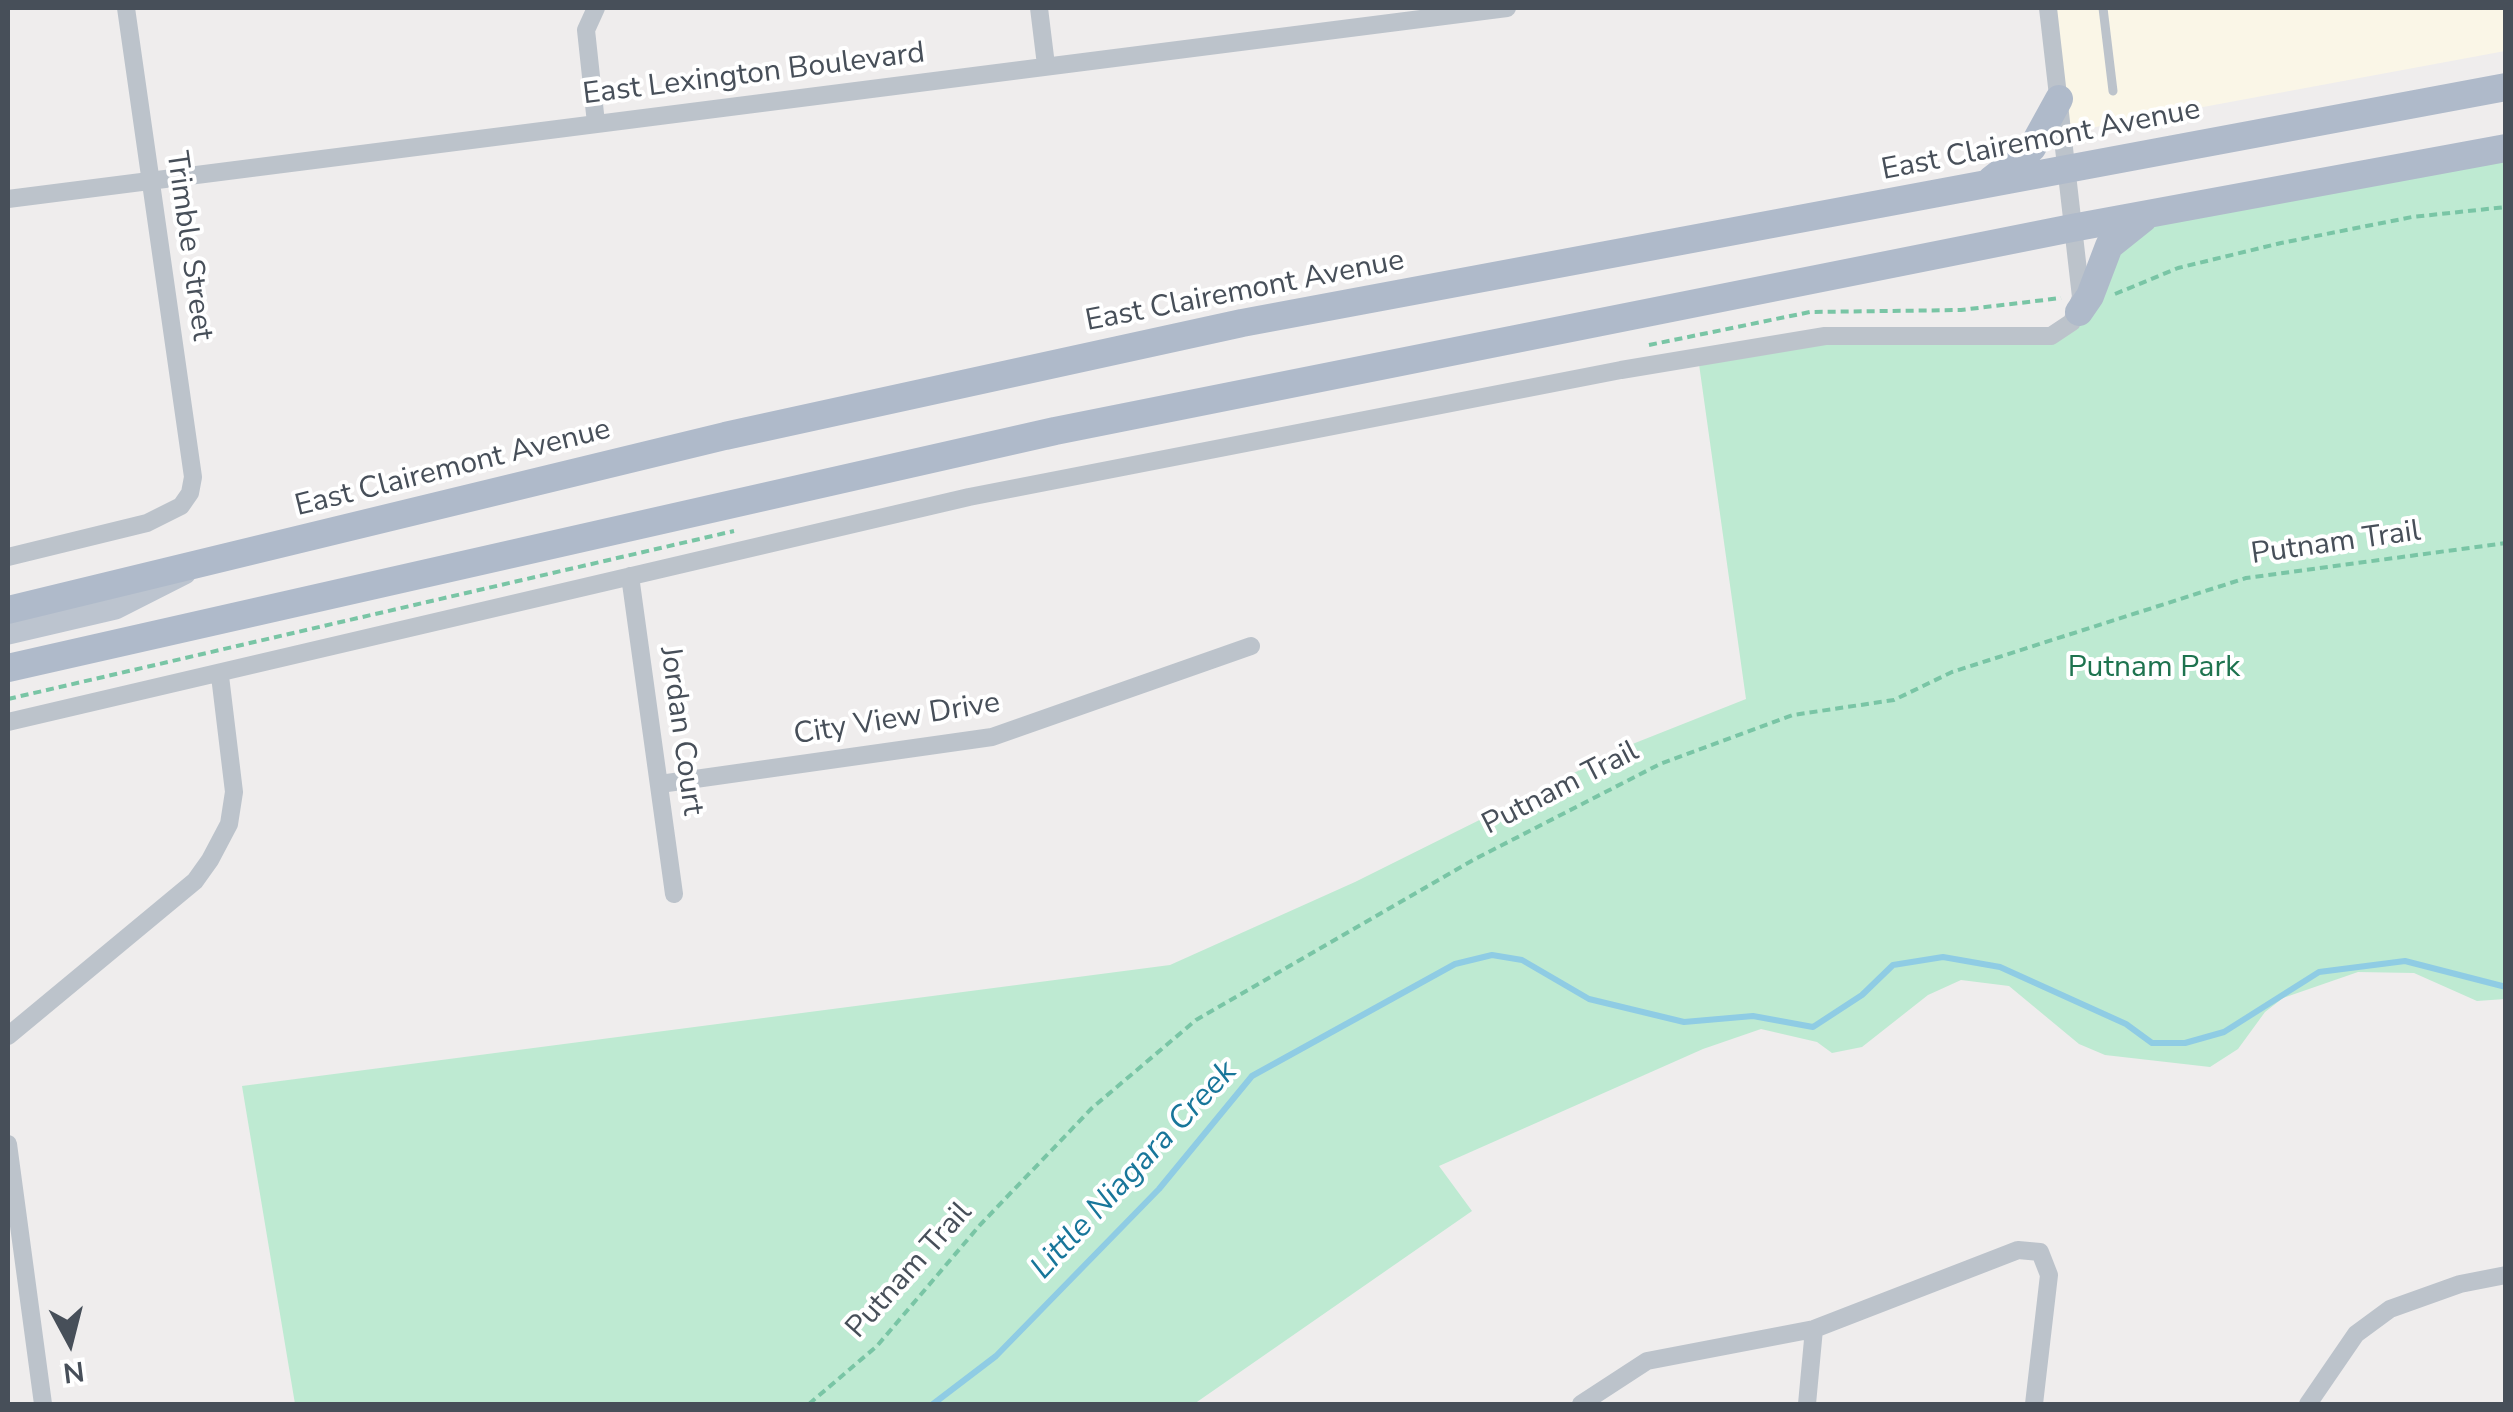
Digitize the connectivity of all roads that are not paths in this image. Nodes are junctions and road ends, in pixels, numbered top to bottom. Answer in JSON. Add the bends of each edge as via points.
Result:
{"nodes":[{"id":1,"x":596,"y":8,"type":"edge"},
{"id":2,"x":1039,"y":8,"type":"edge"},
{"id":3,"x":1508,"y":8,"type":"edge"},
{"id":4,"x":2048,"y":8,"type":"edge"},
{"id":5,"x":2102,"y":8,"type":"edge"},
{"id":6,"x":134,"y":12,"type":"edge"},
{"id":7,"x":1046,"y":65,"type":"junction"},
{"id":8,"x":2501,"y":85,"type":"edge"},
{"id":9,"x":2113,"y":91,"type":"dead end"},
{"id":10,"x":2059,"y":99,"type":"junction"},
{"id":11,"x":596,"y":123,"type":"junction"},
{"id":12,"x":2506,"y":148,"type":"edge"},
{"id":13,"x":2068,"y":170,"type":"junction"},
{"id":14,"x":151,"y":182,"type":"junction"},
{"id":15,"x":1984,"y":185,"type":"junction"},
{"id":16,"x":8,"y":199,"type":"edge"},
{"id":17,"x":2150,"y":214,"type":"junction"},
{"id":18,"x":2072,"y":228,"type":"junction"},
{"id":19,"x":2078,"y":312,"type":"junction"},
{"id":20,"x":8,"y":558,"type":"edge"},
{"id":21,"x":192,"y":566,"type":"junction"},
{"id":22,"x":630,"y":576,"type":"junction"},
{"id":23,"x":8,"y":610,"type":"edge"},
{"id":24,"x":8,"y":632,"type":"edge"},
{"id":25,"x":1252,"y":646,"type":"dead end"},
{"id":26,"x":8,"y":668,"type":"edge"},
{"id":27,"x":220,"y":676,"type":"junction"},
{"id":28,"x":8,"y":722,"type":"edge"},
{"id":29,"x":660,"y":784,"type":"junction"},
{"id":30,"x":674,"y":894,"type":"dead end"},
{"id":31,"x":8,"y":1036,"type":"edge"},
{"id":32,"x":8,"y":1144,"type":"edge"},
{"id":33,"x":2506,"y":1275,"type":"edge"},
{"id":34,"x":1814,"y":1329,"type":"junction"},
{"id":35,"x":2315,"y":1399,"type":"edge"},
{"id":36,"x":43,"y":1404,"type":"edge"},
{"id":37,"x":1581,"y":1404,"type":"edge"},
{"id":38,"x":1807,"y":1404,"type":"edge"},
{"id":39,"x":2034,"y":1404,"type":"edge"}],
"edges":[{"from":1,"to":11,"type":"street","via":[[586,30]]},
{"from":2,"to":7,"type":"street"},
{"from":3,"to":7,"type":"street","name":"East Lexington Boulevard"},
{"from":4,"to":10,"type":"street"},
{"from":5,"to":9,"type":"lane"},
{"from":6,"to":14,"type":"street","name":"Trimble Street"},
{"from":7,"to":11,"type":"street","name":"East Lexington Boulevard"},
{"from":8,"to":13,"type":"main road","name":"East Clairemont Avenue"},
{"from":10,"to":13,"type":"street"},
{"from":10,"to":15,"type":"main road","via":[[2032,148]]},
{"from":11,"to":14,"type":"street","name":"East Lexington Boulevard"},
{"from":12,"to":17,"type":"main road"},
{"from":13,"to":15,"type":"main road","name":"East Clairemont Avenue"},
{"from":13,"to":18,"type":"street"},
{"from":14,"to":16,"type":"street","name":"East Lexington Boulevard"},
{"from":14,"to":20,"type":"street","name":"Trimble Street","via":[[190,493],[181,506],[147,523]]},
{"from":15,"to":21,"type":"main road","name":"East Clairemont Avenue","via":[[1223,327],[725,436]]},
{"from":17,"to":18,"type":"main road"},
{"from":17,"to":19,"type":"main road","via":[[2109,246]]},
{"from":18,"to":19,"type":"street"},
{"from":18,"to":26,"type":"main road","via":[[1055,431]]},
{"from":19,"to":22,"type":"street","via":[[2063,330],[2038,338],[1825,336],[1620,370],[1079,474]]},
{"from":21,"to":23,"type":"main road","name":"East Clairemont Avenue"},
{"from":21,"to":24,"type":"street","via":[[128,602]]},
{"from":22,"to":27,"type":"street"},
{"from":22,"to":29,"type":"street","name":"Jordan Court"},
{"from":25,"to":29,"type":"street","name":"City View Drive","via":[[992,737]]},
{"from":27,"to":28,"type":"street"},
{"from":27,"to":31,"type":"street","via":[[234,792],[229,824],[210,860],[195,881]]},
{"from":29,"to":30,"type":"street","name":"Jordan Court"},
{"from":32,"to":36,"type":"street"},
{"from":33,"to":35,"type":"street","via":[[2390,1309],[2356,1334]]},
{"from":34,"to":37,"type":"street","via":[[1647,1362]]},
{"from":34,"to":38,"type":"street"},
{"from":34,"to":39,"type":"street","via":[[2018,1250],[2040,1252],[2048,1275]]}]}
